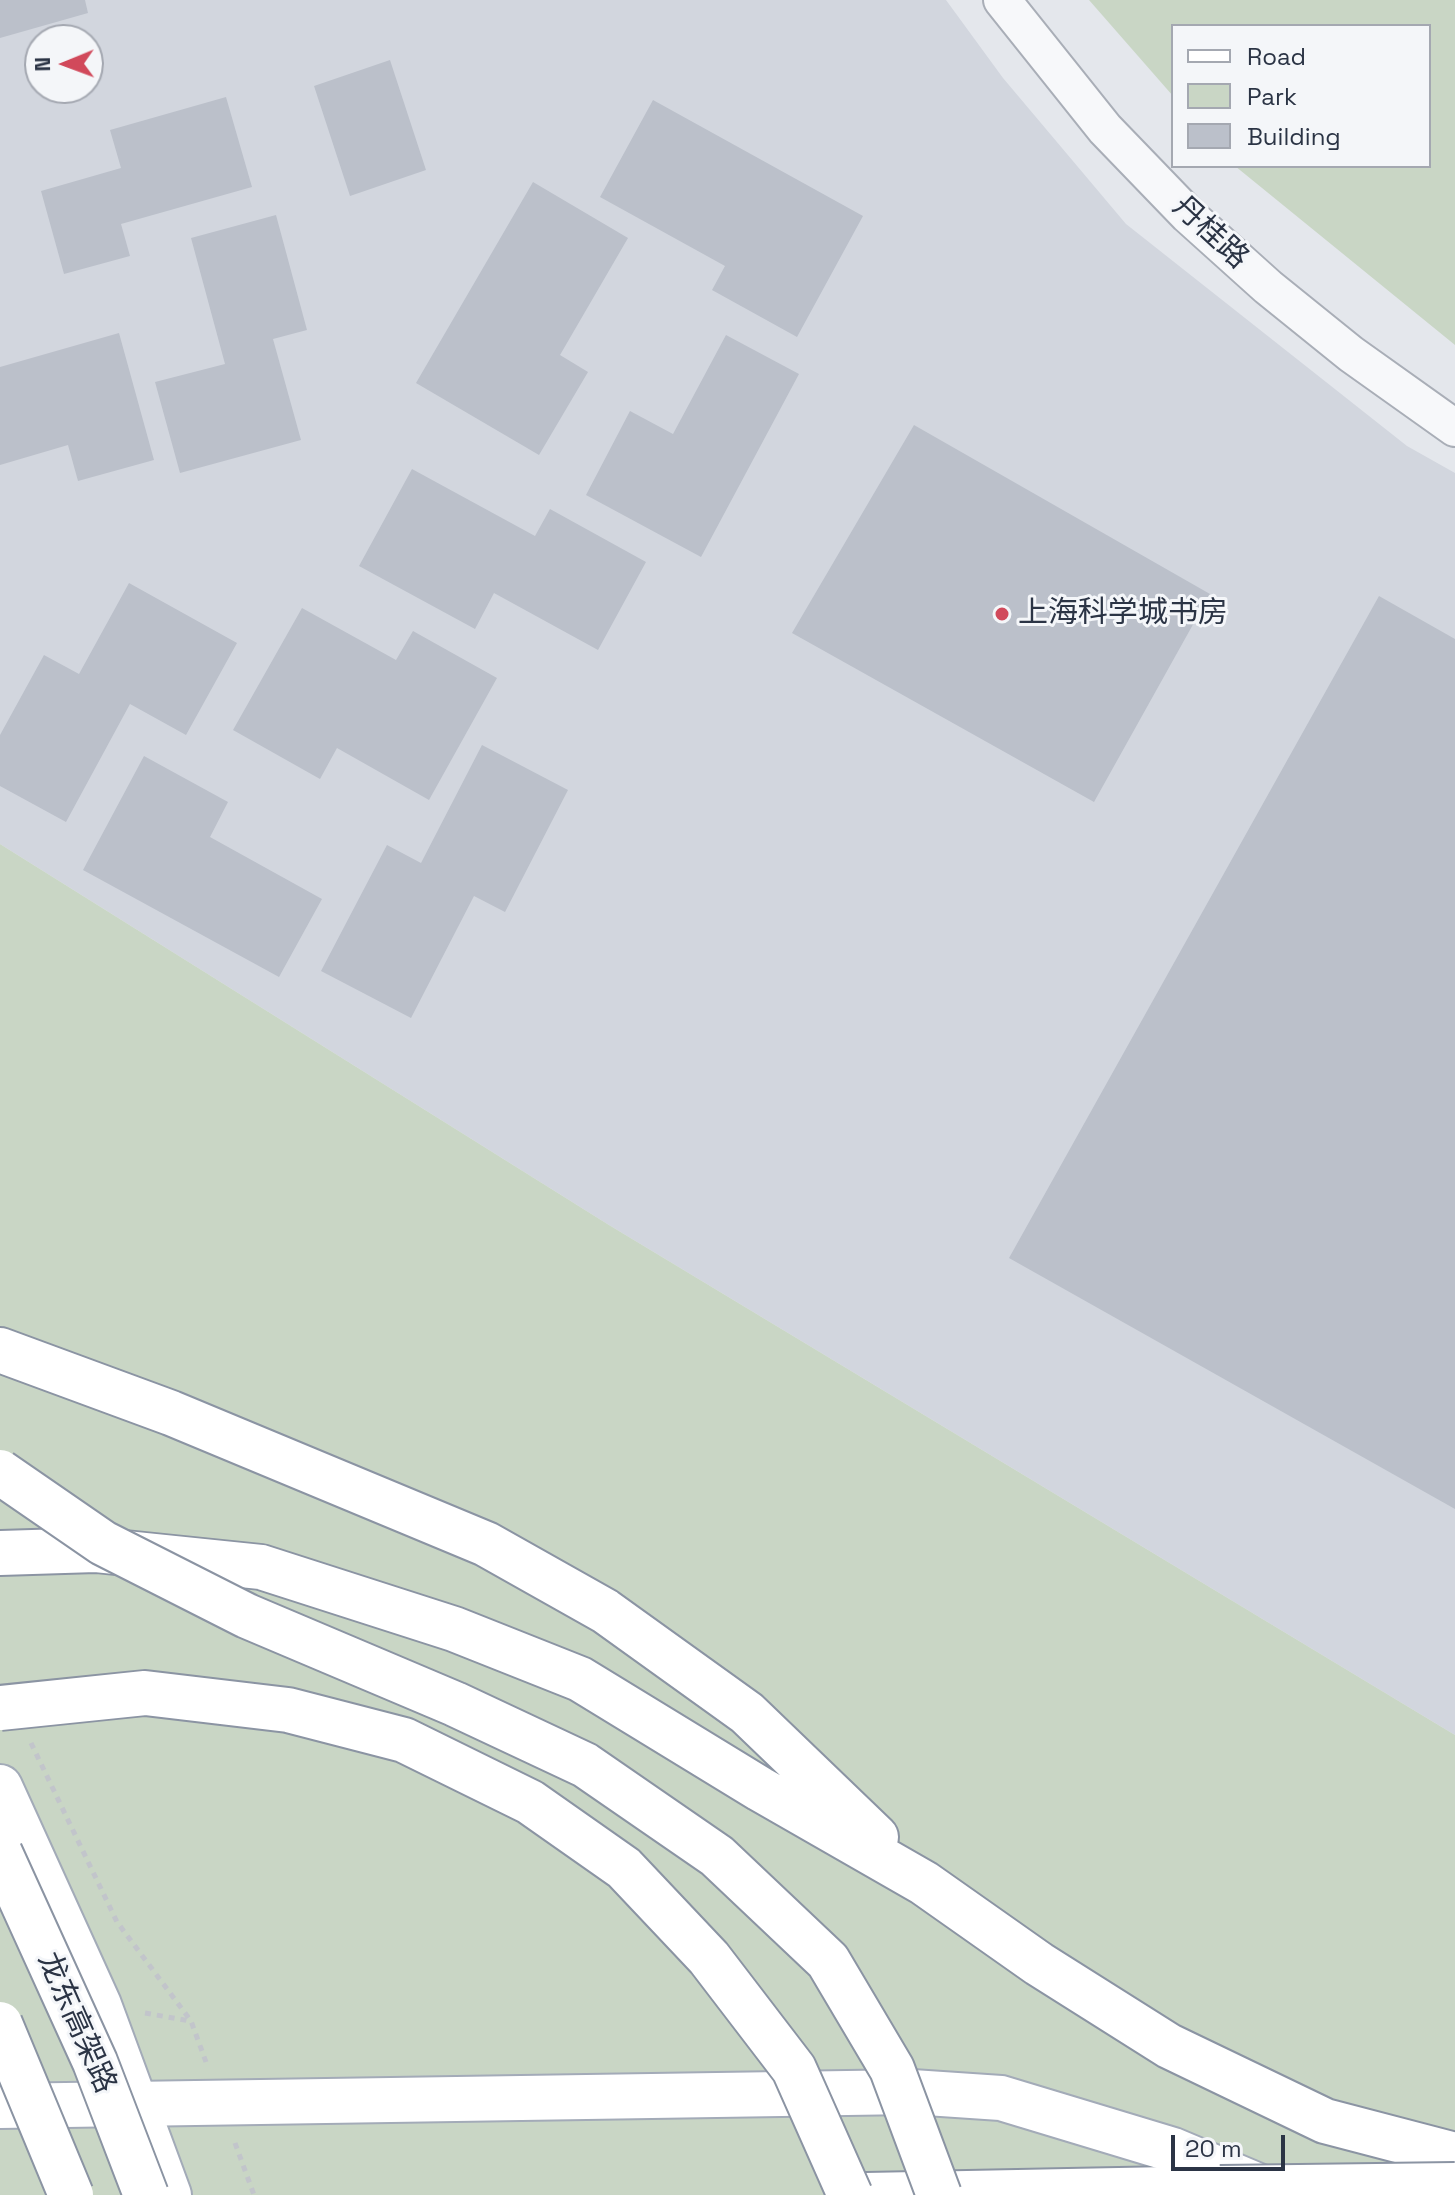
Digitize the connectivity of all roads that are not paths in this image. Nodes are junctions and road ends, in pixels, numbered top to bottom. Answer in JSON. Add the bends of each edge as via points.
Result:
{"nodes":[{"id":1,"x":1002,"y":0,"type":"edge"},
{"id":2,"x":1031,"y":0,"type":"edge"},
{"id":3,"x":1171,"y":164,"type":"edge"},
{"id":4,"x":1175,"y":168,"type":"edge"},
{"id":5,"x":1455,"y":403,"type":"edge"},
{"id":6,"x":1455,"y":428,"type":"edge"},
{"id":7,"x":0,"y":1350,"type":"edge"},
{"id":8,"x":0,"y":1472,"type":"edge"},
{"id":9,"x":0,"y":1553,"type":"edge"},
{"id":10,"x":14,"y":1721,"type":"edge"},
{"id":11,"x":0,"y":1787,"type":"edge"},
{"id":12,"x":0,"y":1853,"type":"edge"},
{"id":13,"x":924,"y":1883,"type":"junction"},
{"id":14,"x":0,"y":2024,"type":"edge"},
{"id":15,"x":136,"y":2104,"type":"junction"},
{"id":16,"x":0,"y":2106,"type":"edge"},
{"id":17,"x":1455,"y":2155,"type":"edge"},
{"id":18,"x":1455,"y":2185,"type":"edge"},
{"id":19,"x":71,"y":2195,"type":"edge"},
{"id":20,"x":146,"y":2195,"type":"edge"},
{"id":21,"x":169,"y":2195,"type":"edge"},
{"id":22,"x":850,"y":2195,"type":"edge"},
{"id":23,"x":866,"y":2195,"type":"edge"},
{"id":24,"x":939,"y":2195,"type":"edge"},
{"id":25,"x":1282,"y":2195,"type":"edge"}],
"edges":[{"from":1,"to":6,"type":"street","name":"丹桂路","via":[[1105,129],[1188,215],[1351,354]]},
{"from":2,"to":3,"type":"street","name":"丹桂路"},
{"from":4,"to":5,"type":"street","name":"丹桂路","via":[[1352,327]]},
{"from":7,"to":13,"type":"main road","via":[[171,1413],[486,1544],[605,1611],[747,1713]]},
{"from":8,"to":24,"type":"main road","bridge":true,"via":[[103,1543],[247,1616],[585,1765],[717,1856],[828,1961],[892,2069]]},
{"from":9,"to":13,"type":"main road","bridge":true,"via":[[96,1550],[261,1567],[454,1629],[580,1679]]},
{"from":10,"to":22,"type":"main road","bridge":true,"via":[[145,1693],[288,1710],[404,1740],[530,1802],[624,1868],[709,1958],[794,2069]]},
{"from":11,"to":15,"type":"main road","via":[[99,2005]]},
{"from":12,"to":20,"type":"main road","name":"龙东高架路","bridge":true,"via":[[95,2062]]},
{"from":13,"to":17,"type":"main road","via":[[1169,2046],[1325,2121]]},
{"from":14,"to":19,"type":"main road","bridge":true},
{"from":15,"to":16,"type":"main road"},
{"from":15,"to":21,"type":"main road"},
{"from":15,"to":25,"type":"main road","via":[[912,2092],[1001,2098],[1173,2150]]},
{"from":18,"to":23,"type":"main road","bridge":true}]}
